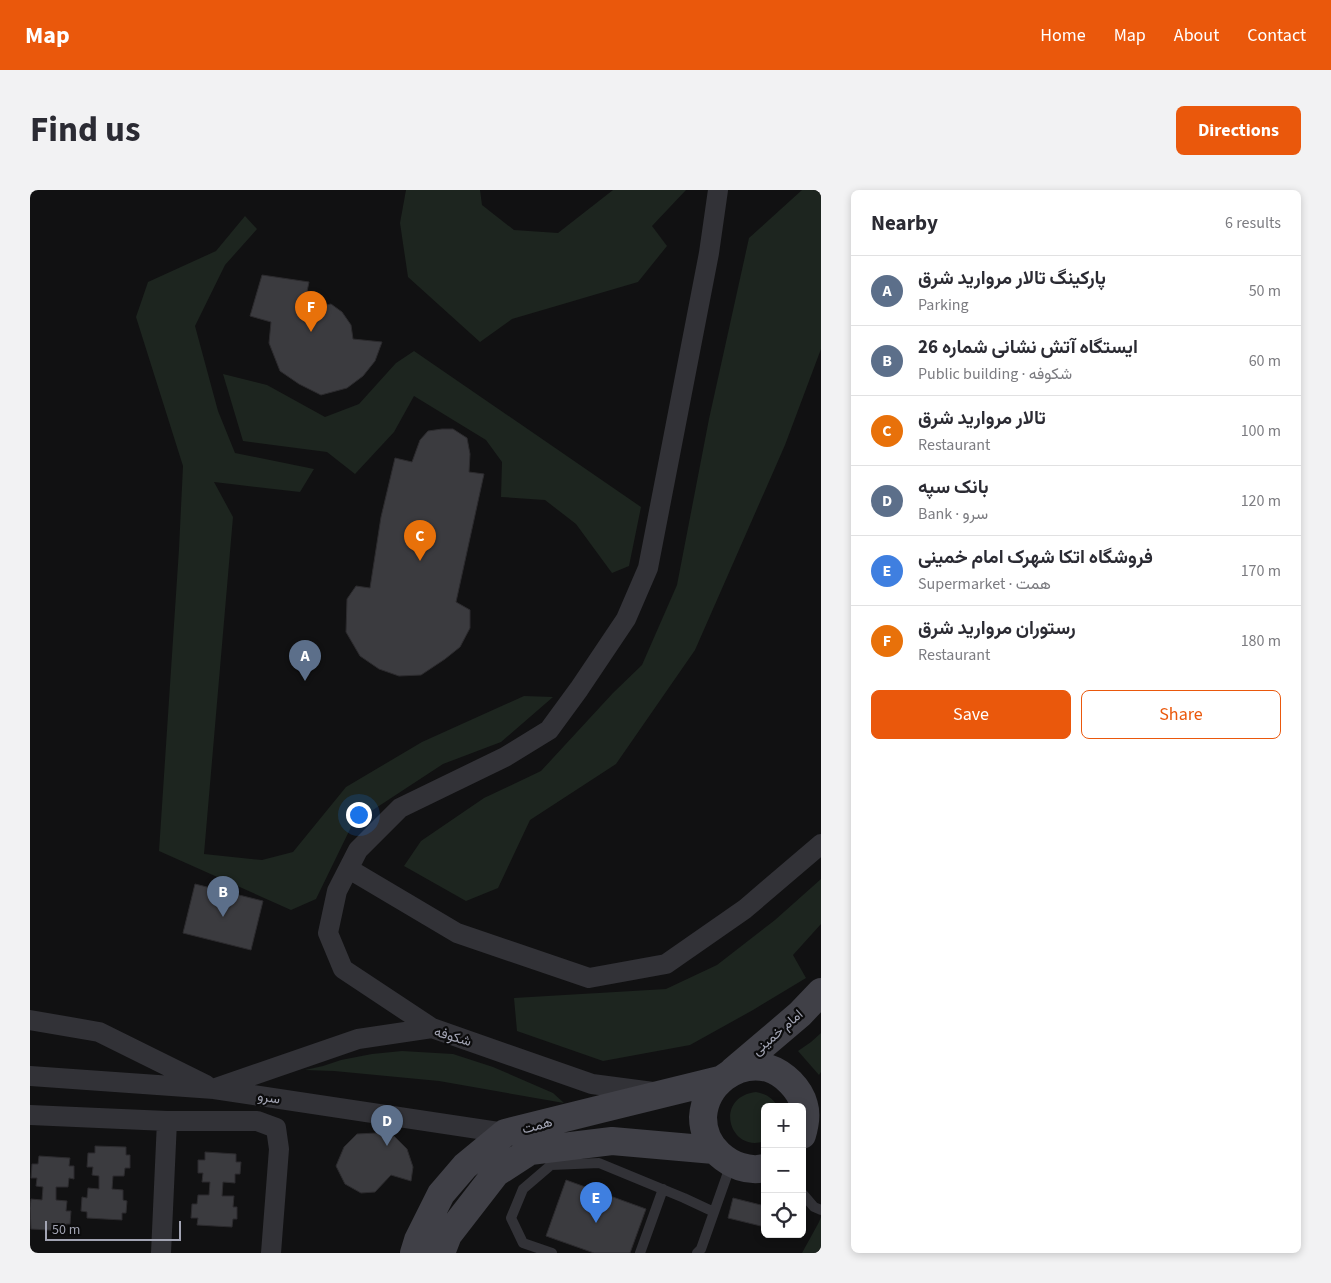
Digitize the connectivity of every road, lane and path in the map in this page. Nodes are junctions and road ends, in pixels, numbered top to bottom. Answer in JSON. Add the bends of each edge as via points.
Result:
{"nodes":[{"id":1,"x":718,"y":190,"type":"edge"},
{"id":2,"x":821,"y":844,"type":"edge"},
{"id":3,"x":349,"y":869,"type":"junction"},
{"id":4,"x":821,"y":992,"type":"edge"},
{"id":5,"x":30,"y":1020,"type":"edge"},
{"id":6,"x":432,"y":1028,"type":"junction"},
{"id":7,"x":30,"y":1076,"type":"edge"},
{"id":8,"x":726,"y":1076,"type":"junction"},
{"id":9,"x":214,"y":1089,"type":"junction"},
{"id":10,"x":663,"y":1094,"type":"junction"},
{"id":11,"x":821,"y":1099,"type":"edge"},
{"id":12,"x":803,"y":1103,"type":"edge"},
{"id":13,"x":30,"y":1115,"type":"edge"},
{"id":14,"x":167,"y":1121,"type":"junction"},
{"id":15,"x":806,"y":1128,"type":"edge"},
{"id":16,"x":506,"y":1133,"type":"junction"},
{"id":17,"x":723,"y":1157,"type":"junction"},
{"id":18,"x":761,"y":1169,"type":"edge"},
{"id":19,"x":663,"y":1189,"type":"junction"},
{"id":20,"x":806,"y":1198,"type":"edge"},
{"id":21,"x":821,"y":1210,"type":"edge"},
{"id":22,"x":714,"y":1212,"type":"junction"},
{"id":23,"x":161,"y":1253,"type":"edge"},
{"id":24,"x":271,"y":1253,"type":"edge"},
{"id":25,"x":414,"y":1253,"type":"edge"},
{"id":26,"x":441,"y":1253,"type":"edge"},
{"id":27,"x":552,"y":1253,"type":"edge"},
{"id":28,"x":640,"y":1253,"type":"edge"},
{"id":29,"x":697,"y":1253,"type":"edge"}],
"edges":[{"from":1,"to":3,"type":"street","via":[[710,253],[648,568],[626,619],[549,730],[504,757],[400,808],[358,850]]},
{"from":2,"to":3,"type":"street","via":[[745,909],[666,964],[589,978],[457,933]]},
{"from":3,"to":6,"type":"street","via":[[337,891],[328,933],[343,969]]},
{"from":4,"to":8,"type":"main road","name":"امام خمینی","via":[[800,1014]]},
{"from":5,"to":9,"type":"street","via":[[100,1032]]},
{"from":6,"to":9,"type":"street","name":"شکوفه","via":[[358,1039]]},
{"from":6,"to":10,"type":"street","name":"شکوفه","via":[[592,1084]]},
{"from":7,"to":9,"type":"street","name":"سرو"},
{"from":8,"to":10,"type":"main road","name":"همت"},
{"from":8,"to":12,"type":"main road","name":"همت","via":[[750,1067],[768,1068],[784,1076],[797,1089]]},
{"from":8,"to":17,"type":"main road","via":[[709,1093],[703,1122],[706,1135]]},
{"from":9,"to":16,"type":"street","name":"سرو"},
{"from":10,"to":16,"type":"main road","name":"همت"},
{"from":11,"to":15,"type":"main road"},
{"from":13,"to":14,"type":"street"},
{"from":14,"to":23,"type":"street"},
{"from":14,"to":24,"type":"street","via":[[257,1121],[276,1128],[279,1149]]},
{"from":16,"to":25,"type":"main road","name":"همت","via":[[464,1166],[441,1194]]},
{"from":17,"to":18,"type":"main road","name":"همت","via":[[743,1168]]},
{"from":17,"to":22,"type":"lane"},
{"from":17,"to":26,"type":"main road","name":"همت","via":[[612,1141],[530,1151],[496,1173],[448,1235]]},
{"from":19,"to":22,"type":"lane"},
{"from":19,"to":27,"type":"lane","via":[[599,1163],[551,1165],[523,1189],[511,1218],[523,1243]]},
{"from":19,"to":28,"type":"lane"},
{"from":20,"to":21,"type":"lane"},
{"from":22,"to":29,"type":"lane"}]}
